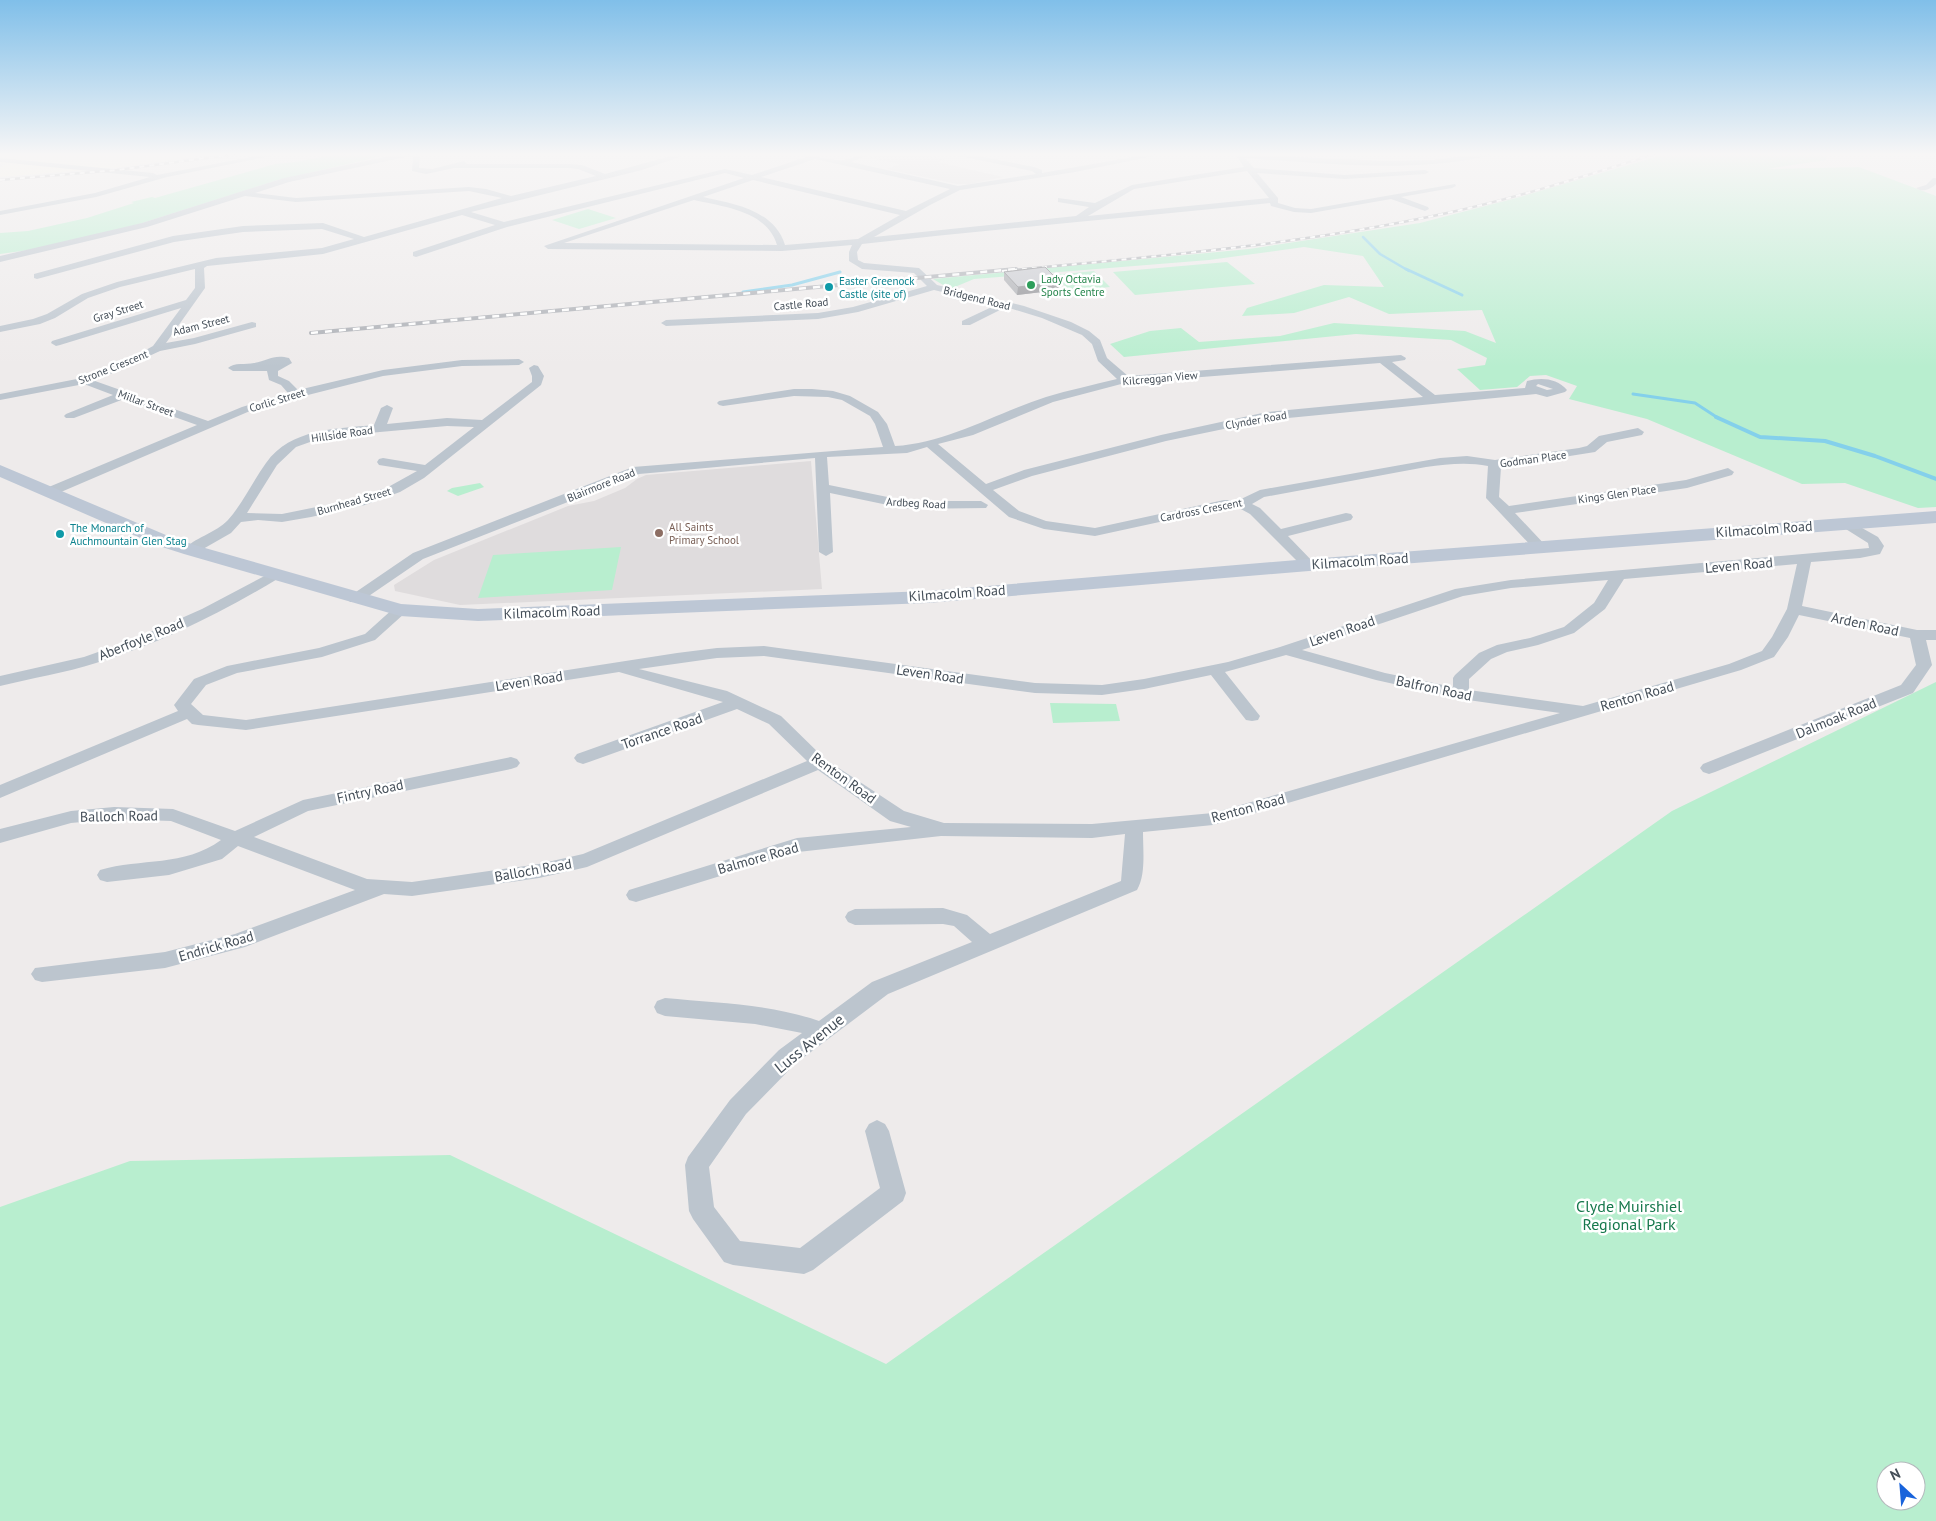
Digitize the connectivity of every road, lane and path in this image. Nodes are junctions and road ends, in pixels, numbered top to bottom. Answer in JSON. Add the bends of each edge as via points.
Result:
{"nodes":[{"id":1,"x":143,"y":225,"type":"edge"},
{"id":2,"x":417,"y":225,"type":"edge"},
{"id":3,"x":504,"y":225,"type":"edge"},
{"id":4,"x":611,"y":225,"type":"edge"},
{"id":5,"x":769,"y":225,"type":"edge"},
{"id":6,"x":887,"y":225,"type":"edge"},
{"id":7,"x":1008,"y":225,"type":"edge"},
{"id":8,"x":365,"y":240,"type":"junction"},
{"id":9,"x":857,"y":243,"type":"junction"},
{"id":10,"x":782,"y":248,"type":"junction"},
{"id":11,"x":416,"y":254,"type":"dead end"},
{"id":12,"x":0,"y":259,"type":"edge"},
{"id":13,"x":203,"y":265,"type":"junction"},
{"id":14,"x":38,"y":276,"type":"dead end"},
{"id":15,"x":934,"y":287,"type":"junction"},
{"id":16,"x":187,"y":303,"type":"junction"},
{"id":17,"x":1005,"y":304,"type":"junction"},
{"id":18,"x":666,"y":322,"type":"dead end"},
{"id":19,"x":966,"y":323,"type":"dead end"},
{"id":20,"x":252,"y":325,"type":"dead end"},
{"id":21,"x":0,"y":329,"type":"edge"},
{"id":22,"x":56,"y":343,"type":"dead end"},
{"id":23,"x":157,"y":348,"type":"junction"},
{"id":24,"x":1401,"y":358,"type":"dead end"},
{"id":25,"x":1383,"y":360,"type":"junction"},
{"id":26,"x":540,"y":364,"type":"joint"},
{"id":27,"x":233,"y":368,"type":"dead end"},
{"id":28,"x":1125,"y":380,"type":"junction"},
{"id":29,"x":85,"y":381,"type":"junction"},
{"id":30,"x":1535,"y":391,"type":"dead end"},
{"id":31,"x":296,"y":394,"type":"junction"},
{"id":32,"x":124,"y":395,"type":"junction"},
{"id":33,"x":0,"y":397,"type":"edge"},
{"id":34,"x":1433,"y":399,"type":"junction"},
{"id":35,"x":724,"y":403,"type":"dead end"},
{"id":36,"x":387,"y":408,"type":"dead end"},
{"id":37,"x":70,"y":416,"type":"dead end"},
{"id":38,"x":486,"y":424,"type":"junction"},
{"id":39,"x":208,"y":425,"type":"junction"},
{"id":40,"x":379,"y":429,"type":"junction"},
{"id":41,"x":1638,"y":432,"type":"dead end"},
{"id":42,"x":930,"y":444,"type":"junction"},
{"id":43,"x":890,"y":449,"type":"junction"},
{"id":44,"x":821,"y":454,"type":"junction"},
{"id":45,"x":384,"y":462,"type":"dead end"},
{"id":46,"x":1495,"y":464,"type":"junction"},
{"id":47,"x":427,"y":469,"type":"junction"},
{"id":48,"x":0,"y":470,"type":"edge"},
{"id":49,"x":1728,"y":472,"type":"dead end"},
{"id":50,"x":823,"y":488,"type":"junction"},
{"id":51,"x":984,"y":489,"type":"junction"},
{"id":52,"x":49,"y":492,"type":"junction"},
{"id":53,"x":1242,"y":504,"type":"junction"},
{"id":54,"x":981,"y":505,"type":"dead end"},
{"id":55,"x":1505,"y":511,"type":"junction"},
{"id":56,"x":1346,"y":517,"type":"dead end"},
{"id":57,"x":1936,"y":517,"type":"edge"},
{"id":58,"x":237,"y":518,"type":"junction"},
{"id":59,"x":1846,"y":523,"type":"junction"},
{"id":60,"x":1278,"y":534,"type":"junction"},
{"id":61,"x":1540,"y":547,"type":"junction"},
{"id":62,"x":191,"y":550,"type":"junction"},
{"id":63,"x":826,"y":552,"type":"dead end"},
{"id":64,"x":1805,"y":558,"type":"junction"},
{"id":65,"x":1309,"y":565,"type":"junction"},
{"id":66,"x":274,"y":575,"type":"junction"},
{"id":67,"x":1618,"y":576,"type":"junction"},
{"id":68,"x":355,"y":599,"type":"junction"},
{"id":69,"x":1794,"y":609,"type":"junction"},
{"id":70,"x":400,"y":610,"type":"junction"},
{"id":71,"x":1917,"y":635,"type":"junction"},
{"id":72,"x":1936,"y":635,"type":"edge"},
{"id":73,"x":1286,"y":650,"type":"junction"},
{"id":74,"x":619,"y":668,"type":"junction"},
{"id":75,"x":1215,"y":670,"type":"junction"},
{"id":76,"x":0,"y":681,"type":"edge"},
{"id":77,"x":1461,"y":694,"type":"junction"},
{"id":78,"x":739,"y":702,"type":"junction"},
{"id":79,"x":1585,"y":711,"type":"junction"},
{"id":80,"x":190,"y":712,"type":"junction"},
{"id":81,"x":1252,"y":716,"type":"dead end"},
{"id":82,"x":583,"y":758,"type":"dead end"},
{"id":83,"x":511,"y":763,"type":"dead end"},
{"id":84,"x":819,"y":763,"type":"junction"},
{"id":85,"x":1709,"y":768,"type":"dead end"},
{"id":86,"x":0,"y":792,"type":"edge"},
{"id":87,"x":1134,"y":827,"type":"junction"},
{"id":88,"x":944,"y":830,"type":"junction"},
{"id":89,"x":0,"y":836,"type":"edge"},
{"id":90,"x":236,"y":838,"type":"junction"},
{"id":91,"x":107,"y":875,"type":"dead end"},
{"id":92,"x":384,"y":887,"type":"junction"},
{"id":93,"x":636,"y":895,"type":"dead end"},
{"id":94,"x":854,"y":917,"type":"dead end"},
{"id":95,"x":988,"y":944,"type":"junction"},
{"id":96,"x":42,"y":974,"type":"dead end"},
{"id":97,"x":665,"y":1007,"type":"dead end"},
{"id":98,"x":822,"y":1031,"type":"junction"},
{"id":99,"x":877,"y":1131,"type":"dead end"}],
"edges":[{"from":1,"to":12,"type":"street"},
{"from":2,"to":8,"type":"street"},
{"from":3,"to":11,"type":"street"},
{"from":4,"to":10,"type":"street","via":[[548,246]]},
{"from":5,"to":10,"type":"street","via":[[777,232]]},
{"from":6,"to":9,"type":"street"},
{"from":7,"to":9,"type":"street"},
{"from":8,"to":13,"type":"street","via":[[323,251],[233,258]]},
{"from":8,"to":14,"type":"street","via":[[323,226],[243,230],[173,239]]},
{"from":9,"to":10,"type":"street"},
{"from":9,"to":15,"type":"street","name":"Bridgend Road","via":[[854,261],[862,266],[916,270]]},
{"from":13,"to":16,"type":"street","name":"Strone Crescent","via":[[199,268],[200,288]]},
{"from":13,"to":21,"type":"street","via":[[117,285],[85,296],[45,319]]},
{"from":15,"to":17,"type":"street","name":"Bridgend Road"},
{"from":15,"to":18,"type":"street","name":"Castle Road","via":[[854,310],[818,316]]},
{"from":16,"to":22,"type":"street","name":"Gray Street"},
{"from":16,"to":23,"type":"street","name":"Strone Crescent"},
{"from":17,"to":19,"type":"street"},
{"from":17,"to":28,"type":"street","name":"Bridgend Road","via":[[1075,327],[1096,342],[1102,360]]},
{"from":20,"to":23,"type":"street","name":"Adam Street"},
{"from":23,"to":29,"type":"street","name":"Strone Crescent"},
{"from":24,"to":25,"type":"street","name":"Kilcreggan View"},
{"from":25,"to":28,"type":"street","name":"Kilcreggan View"},
{"from":25,"to":34,"type":"street"},
{"from":26,"to":31,"type":"street","name":"Corlic Street","via":[[518,367],[519,362],[470,363],[383,373]]},
{"from":26,"to":38,"type":"street","name":"Burnhead Street","via":[[538,383]]},
{"from":27,"to":31,"type":"street","via":[[267,367],[273,378],[285,383]]},
{"from":28,"to":42,"type":"street","name":"Kilcreggan View","via":[[1049,400]]},
{"from":29,"to":32,"type":"street","name":"Millar Street"},
{"from":29,"to":33,"type":"street","name":"Strone Crescent"},
{"from":30,"to":34,"type":"street","name":"Clynder Road"},
{"from":31,"to":39,"type":"street","name":"Corlic Street"},
{"from":32,"to":37,"type":"street"},
{"from":32,"to":39,"type":"street","name":"Millar Street"},
{"from":34,"to":51,"type":"street","name":"Clynder Road","via":[[1267,416],[1165,438],[1038,471]]},
{"from":35,"to":43,"type":"street","via":[[800,391],[852,400],[877,416]]},
{"from":36,"to":40,"type":"street"},
{"from":38,"to":40,"type":"street","name":"Hillside Road","via":[[447,422]]},
{"from":38,"to":47,"type":"street","name":"Burnhead Street"},
{"from":39,"to":52,"type":"street","name":"Corlic Street"},
{"from":40,"to":58,"type":"street","name":"Hillside Road","via":[[322,434],[292,444],[272,463]]},
{"from":41,"to":46,"type":"street","name":"Godman Place","via":[[1603,439],[1591,449],[1579,452]]},
{"from":42,"to":43,"type":"street","name":"Blairmore Road"},
{"from":42,"to":51,"type":"street","name":"Cardross Crescent"},
{"from":43,"to":44,"type":"street","name":"Blairmore Road"},
{"from":44,"to":50,"type":"street"},
{"from":44,"to":68,"type":"street","name":"Blairmore Road","via":[[637,470],[418,556]]},
{"from":45,"to":47,"type":"street"},
{"from":46,"to":53,"type":"street","name":"Cardross Crescent","via":[[1479,459],[1437,461],[1260,494]]},
{"from":46,"to":55,"type":"street","name":"Godman Place","via":[[1492,494]]},
{"from":47,"to":58,"type":"street","name":"Burnhead Street","via":[[395,489],[360,502],[282,518]]},
{"from":48,"to":52,"type":"main road","name":"Kilmacolm Road"},
{"from":49,"to":55,"type":"street","name":"Kings Glen Place","via":[[1687,484]]},
{"from":50,"to":54,"type":"street","name":"Ardbeg Road","via":[[907,505]]},
{"from":50,"to":63,"type":"street"},
{"from":51,"to":53,"type":"street","name":"Cardross Crescent","via":[[1014,514],[1044,525],[1095,532],[1224,504]]},
{"from":52,"to":62,"type":"main road","name":"Kilmacolm Road"},
{"from":53,"to":60,"type":"street","via":[[1255,511]]},
{"from":55,"to":61,"type":"street","name":"Godman Place"},
{"from":56,"to":60,"type":"street"},
{"from":57,"to":59,"type":"main road","name":"Kilmacolm Road"},
{"from":58,"to":62,"type":"street","via":[[226,530]]},
{"from":59,"to":61,"type":"main road","name":"Kilmacolm Road"},
{"from":59,"to":64,"type":"street","name":"Leven Road","via":[[1873,540],[1877,546],[1874,551]]},
{"from":60,"to":65,"type":"street"},
{"from":61,"to":65,"type":"main road","name":"Kilmacolm Road"},
{"from":62,"to":66,"type":"main road","name":"Kilmacolm Road"},
{"from":64,"to":67,"type":"street","name":"Leven Road"},
{"from":64,"to":69,"type":"street","name":"Renton Road"},
{"from":65,"to":70,"type":"main road","name":"Kilmacolm Road","via":[[927,597],[478,615]]},
{"from":66,"to":68,"type":"main road","name":"Kilmacolm Road"},
{"from":66,"to":76,"type":"street","name":"Aberfoyle Road","via":[[240,596],[130,646],[89,660]]},
{"from":67,"to":73,"type":"street","name":"Leven Road","via":[[1511,584],[1460,592]]},
{"from":67,"to":77,"type":"street","via":[[1600,606],[1569,630],[1485,656],[1461,678]]},
{"from":68,"to":70,"type":"main road","name":"Kilmacolm Road"},
{"from":69,"to":71,"type":"street","name":"Arden Road"},
{"from":69,"to":79,"type":"street","name":"Renton Road","via":[[1768,654],[1735,668]]},
{"from":70,"to":80,"type":"street","via":[[370,637],[322,652],[233,669],[200,682],[182,705]]},
{"from":71,"to":72,"type":"street","name":"Arden Road"},
{"from":71,"to":85,"type":"street","name":"Dalmoak Road","via":[[1924,665],[1907,689]]},
{"from":73,"to":75,"type":"street","name":"Leven Road"},
{"from":73,"to":77,"type":"street","name":"Balfron Road"},
{"from":74,"to":75,"type":"street","name":"Leven Road","via":[[718,653],[764,651],[1035,688],[1084,690],[1144,684]]},
{"from":74,"to":78,"type":"street","name":"Renton Road"},
{"from":74,"to":80,"type":"street","name":"Leven Road","via":[[246,724],[198,720]]},
{"from":75,"to":81,"type":"street"},
{"from":77,"to":79,"type":"street","name":"Balfron Road"},
{"from":78,"to":82,"type":"street","name":"Torrance Road"},
{"from":78,"to":84,"type":"street","name":"Renton Road","via":[[775,720]]},
{"from":79,"to":87,"type":"street","name":"Renton Road","via":[[1213,819]]},
{"from":80,"to":86,"type":"street"},
{"from":83,"to":90,"type":"street","name":"Fintry Road","via":[[302,806]]},
{"from":84,"to":88,"type":"street","name":"Renton Road","via":[[897,816]]},
{"from":84,"to":92,"type":"street","name":"Balloch Road","via":[[587,860],[540,871],[412,889]]},
{"from":87,"to":88,"type":"street","name":"Renton Road","via":[[1092,831]]},
{"from":87,"to":95,"type":"street","name":"Luss Avenue","via":[[1130,886]]},
{"from":88,"to":93,"type":"street","name":"Balmore Road","via":[[797,845]]},
{"from":89,"to":90,"type":"street","name":"Balloch Road","via":[[71,817],[114,813],[174,815]]},
{"from":90,"to":91,"type":"street","via":[[215,854],[169,868]]},
{"from":90,"to":92,"type":"street","name":"Balloch Road","via":[[366,886]]},
{"from":92,"to":96,"type":"street","name":"Endrick Road","via":[[238,941],[165,960]]},
{"from":94,"to":95,"type":"street","via":[[943,916],[960,920]]},
{"from":95,"to":98,"type":"street","name":"Luss Avenue","via":[[880,988]]},
{"from":97,"to":98,"type":"street","via":[[755,1014],[793,1020]]},
{"from":98,"to":99,"type":"street","name":"Luss Avenue","via":[[787,1057],[738,1107],[697,1165],[702,1211],[733,1253],[804,1261],[894,1193]]}]}
